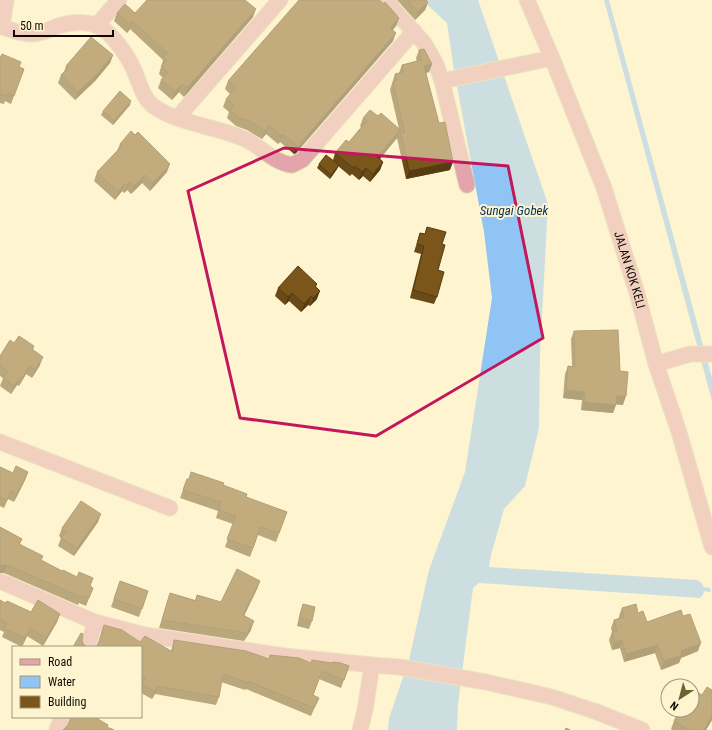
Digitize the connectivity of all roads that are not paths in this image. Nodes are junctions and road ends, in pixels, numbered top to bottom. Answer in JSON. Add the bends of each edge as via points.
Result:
{"nodes":[{"id":1,"x":6,"y":0,"type":"edge"},
{"id":2,"x":119,"y":0,"type":"edge"},
{"id":3,"x":280,"y":0,"type":"edge"},
{"id":4,"x":385,"y":0,"type":"edge"},
{"id":5,"x":527,"y":0,"type":"edge"},
{"id":6,"x":96,"y":26,"type":"junction"},
{"id":7,"x":1,"y":27,"type":"edge"},
{"id":8,"x":414,"y":31,"type":"junction"},
{"id":9,"x":552,"y":58,"type":"junction"},
{"id":10,"x":449,"y":80,"type":"junction"},
{"id":11,"x":177,"y":118,"type":"junction"},
{"id":12,"x":466,"y":185,"type":"dead end"},
{"id":13,"x":712,"y":354,"type":"edge"},
{"id":14,"x":656,"y":364,"type":"junction"},
{"id":15,"x":0,"y":442,"type":"edge"},
{"id":16,"x":170,"y":508,"type":"dead end"},
{"id":17,"x":712,"y":547,"type":"edge"},
{"id":18,"x":0,"y":581,"type":"edge"},
{"id":19,"x":95,"y":622,"type":"junction"},
{"id":20,"x":88,"y":646,"type":"edge"},
{"id":21,"x":372,"y":665,"type":"junction"},
{"id":22,"x":62,"y":718,"type":"edge"},
{"id":23,"x":57,"y":730,"type":"edge"},
{"id":24,"x":360,"y":730,"type":"edge"},
{"id":25,"x":642,"y":730,"type":"edge"}],
"edges":[{"from":1,"to":7,"type":"street"},
{"from":2,"to":6,"type":"street"},
{"from":3,"to":11,"type":"street"},
{"from":4,"to":8,"type":"street"},
{"from":5,"to":9,"type":"street","name":"JALAN KOK KELI"},
{"from":6,"to":7,"type":"street","via":[[75,23],[36,34]]},
{"from":6,"to":11,"type":"street","via":[[107,32],[125,54],[148,101],[160,111]]},
{"from":8,"to":10,"type":"street"},
{"from":8,"to":11,"type":"street","via":[[298,163],[287,164],[240,137]]},
{"from":9,"to":10,"type":"street"},
{"from":9,"to":14,"type":"street","name":"JALAN KOK KELI","via":[[604,188]]},
{"from":10,"to":12,"type":"street"},
{"from":13,"to":14,"type":"street","via":[[694,353]]},
{"from":14,"to":17,"type":"street","name":"JALAN KOK KELI","via":[[679,432]]},
{"from":15,"to":16,"type":"street"},
{"from":18,"to":19,"type":"street"},
{"from":19,"to":20,"type":"street"},
{"from":19,"to":21,"type":"street","via":[[172,640]]},
{"from":21,"to":24,"type":"street"},
{"from":21,"to":25,"type":"street","via":[[399,667],[486,682],[552,697]]},
{"from":22,"to":23,"type":"street"}]}
